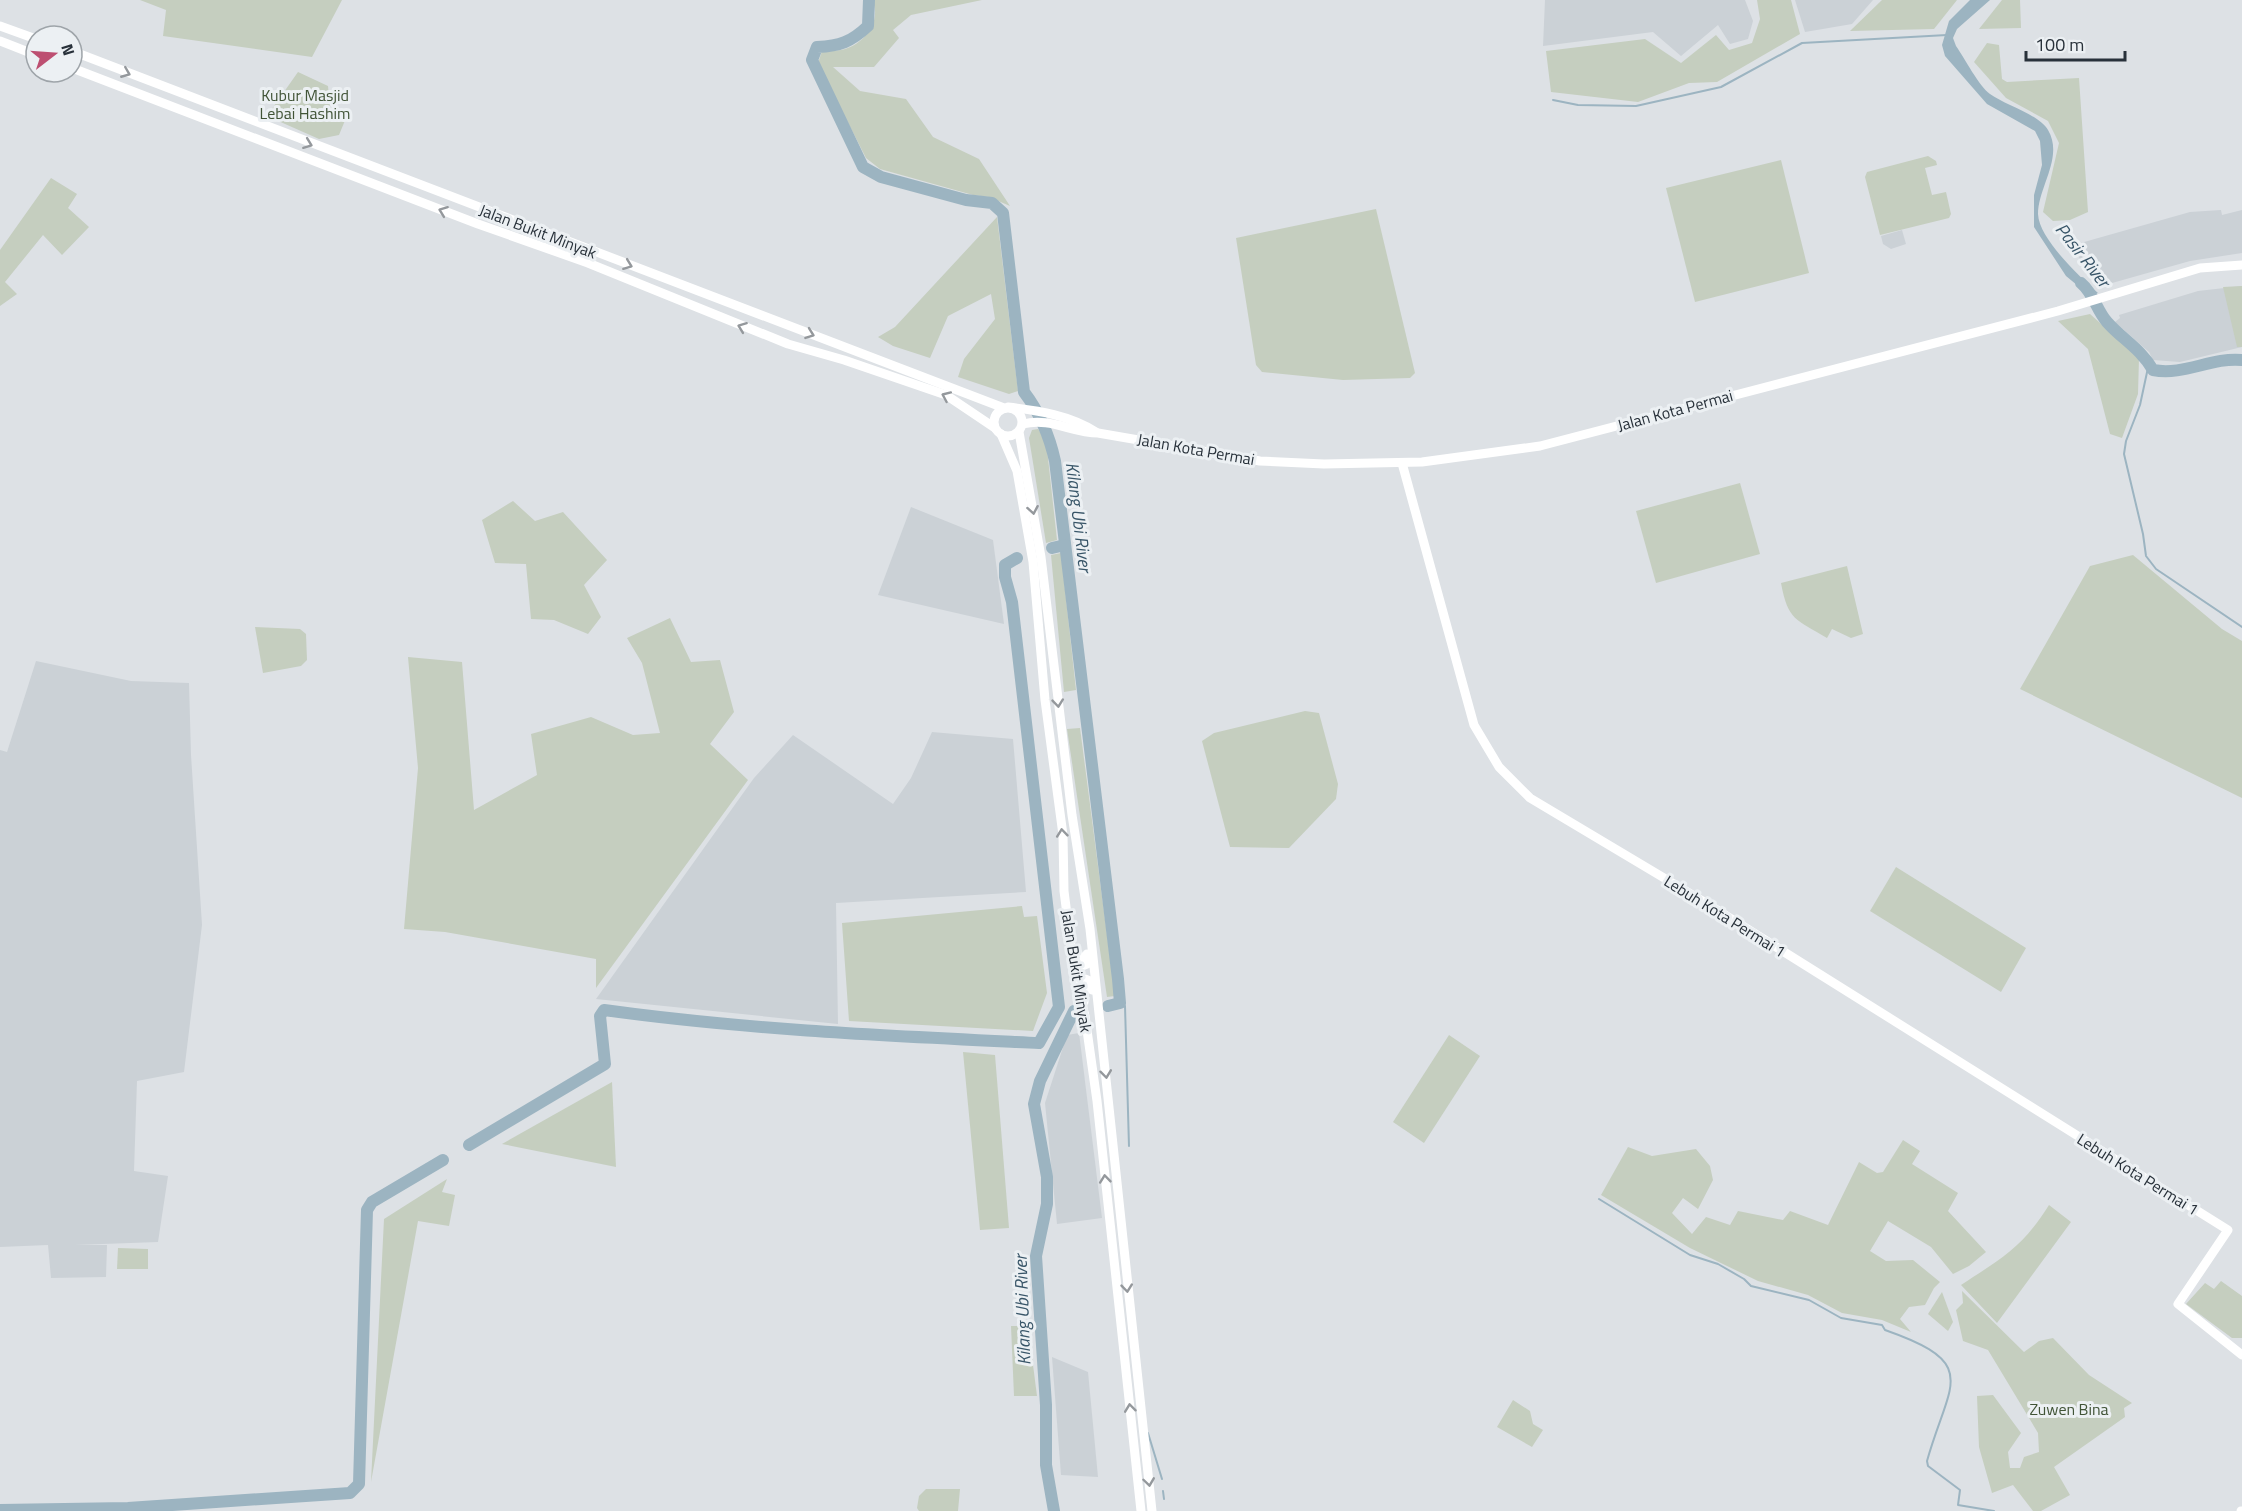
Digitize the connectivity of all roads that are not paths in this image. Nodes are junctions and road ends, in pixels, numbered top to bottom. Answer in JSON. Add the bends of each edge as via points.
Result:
{"nodes":[{"id":1,"x":0,"y":26,"type":"edge"},
{"id":2,"x":24,"y":35,"type":"edge"},
{"id":3,"x":0,"y":41,"type":"edge"},
{"id":4,"x":24,"y":50,"type":"edge"},
{"id":5,"x":84,"y":56,"type":"edge"},
{"id":6,"x":84,"y":73,"type":"edge"},
{"id":7,"x":201,"y":102,"type":"junction"},
{"id":8,"x":219,"y":109,"type":"junction"},
{"id":9,"x":198,"y":116,"type":"junction"},
{"id":10,"x":214,"y":122,"type":"junction"},
{"id":11,"x":2242,"y":265,"type":"edge"},
{"id":12,"x":1006,"y":408,"type":"junction"},
{"id":13,"x":1055,"y":419,"type":"junction"},
{"id":14,"x":1021,"y":428,"type":"junction"},
{"id":15,"x":998,"y":431,"type":"junction"},
{"id":16,"x":1402,"y":463,"type":"junction"},
{"id":17,"x":1065,"y":869,"type":"junction"},
{"id":18,"x":1083,"y":889,"type":"junction"},
{"id":19,"x":1085,"y":1016,"type":"junction"},
{"id":20,"x":1099,"y":1016,"type":"junction"},
{"id":21,"x":2242,"y":1355,"type":"edge"},
{"id":22,"x":1153,"y":1510,"type":"edge"},
{"id":23,"x":1141,"y":1511,"type":"edge"}],
"edges":[{"from":1,"to":2,"type":"main road"},
{"from":3,"to":4,"type":"main road"},
{"from":5,"to":7,"type":"main road","name":"Jalan Bukit Minyak","one_way":true},
{"from":6,"to":9,"type":"main road","name":"Jalan Bukit Minyak"},
{"from":7,"to":8,"type":"main road","name":"Jalan Bukit Minyak"},
{"from":7,"to":9,"type":"main road","via":[[203,110]]},
{"from":8,"to":10,"type":"main road","via":[[214,111]]},
{"from":8,"to":12,"type":"main road","name":"Jalan Bukit Minyak","one_way":true},
{"from":9,"to":10,"type":"main road","name":"Jalan Bukit Minyak"},
{"from":15,"to":10,"type":"main road","name":"Jalan Bukit Minyak","one_way":true,"via":[[946,395],[788,344],[588,263]]},
{"from":11,"to":16,"type":"main road","name":"Jalan Kota Permai","via":[[2200,268],[2079,305],[1540,446]]},
{"from":12,"to":13,"type":"main road","name":"Jalan Kota Permai","via":[[1029,410]]},
{"from":12,"to":14,"type":"main road","via":[[1019,412]]},
{"from":12,"to":15,"type":"main road","via":[[995,416]]},
{"from":13,"to":14,"type":"main road","name":"Jalan Kota Permai","via":[[1033,421]]},
{"from":13,"to":16,"type":"main road","name":"Jalan Kota Permai","via":[[1083,433],[1280,463]]},
{"from":14,"to":15,"type":"main road","via":[[1011,436]]},
{"from":14,"to":18,"type":"main road","name":"Jalan Bukit Minyak","one_way":true},
{"from":17,"to":15,"type":"main road","name":"Jalan Bukit Minyak","one_way":true,"via":[[1033,562],[1017,471]]},
{"from":16,"to":21,"type":"main road","name":"Lebuh Kota Permai 1","via":[[1474,725],[1499,767],[1530,798],[1706,903],[2228,1230],[2178,1304]]},
{"from":17,"to":18,"type":"main road","via":[[1082,966],[1088,964]]},
{"from":17,"to":19,"type":"main road","name":"Jalan Bukit Minyak","via":[[1064,891],[1075,978]]},
{"from":18,"to":20,"type":"main road","name":"Jalan Bukit Minyak"},
{"from":19,"to":20,"type":"main road","via":[[1084,981],[1088,979]]},
{"from":23,"to":19,"type":"main road","name":"Jalan Bukit Minyak","one_way":true},
{"from":20,"to":22,"type":"main road","name":"Jalan Bukit Minyak","one_way":true}]}
